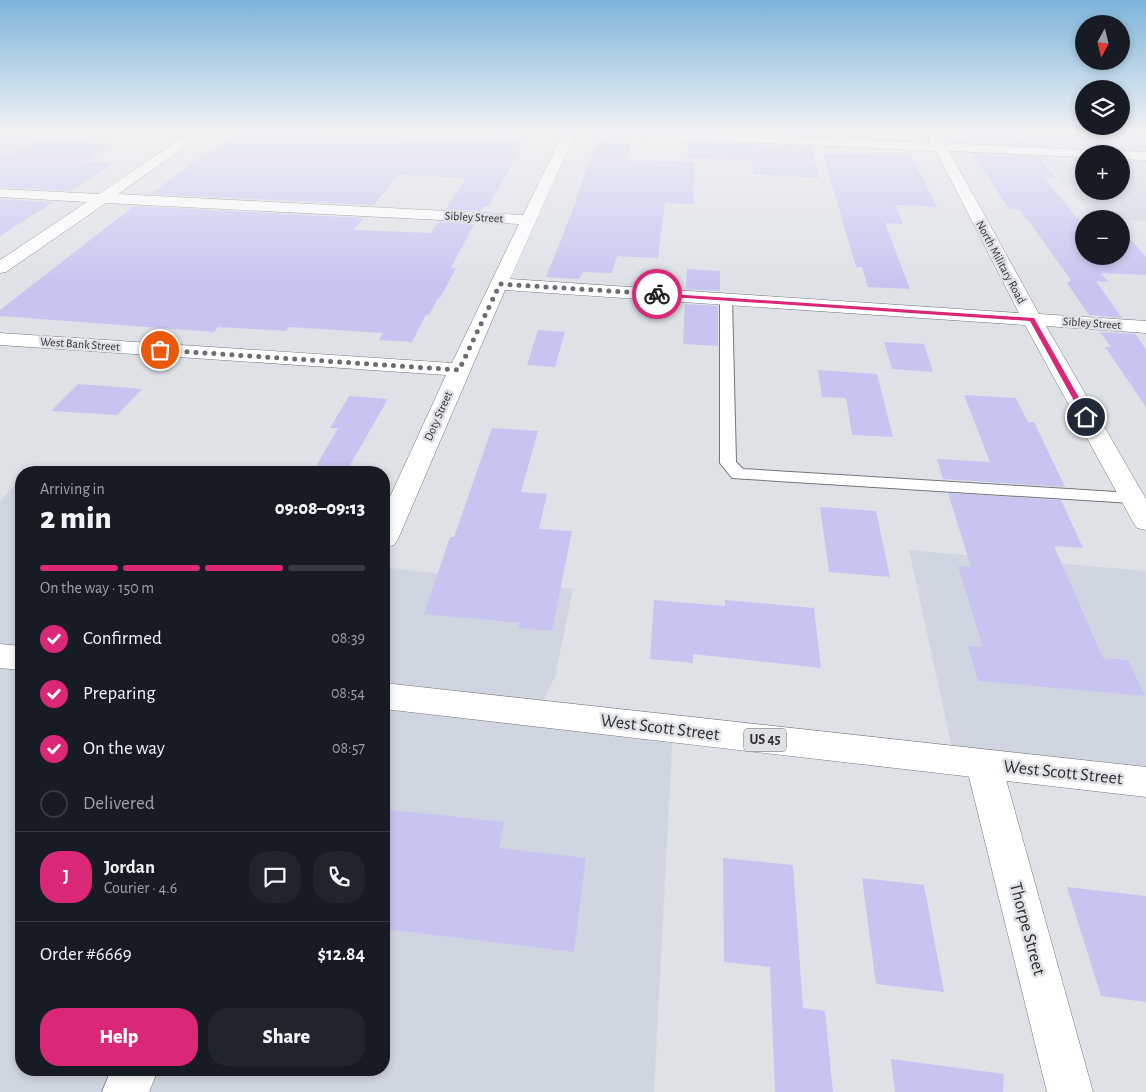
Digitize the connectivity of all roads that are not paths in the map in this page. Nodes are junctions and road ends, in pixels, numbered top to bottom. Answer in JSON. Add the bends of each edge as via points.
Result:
{"nodes":[{"id":1,"x":126,"y":182,"type":"edge"},
{"id":2,"x":547,"y":182,"type":"edge"},
{"id":3,"x":959,"y":182,"type":"edge"},
{"id":4,"x":0,"y":193,"type":"edge"},
{"id":5,"x":103,"y":198,"type":"junction"},
{"id":6,"x":529,"y":220,"type":"junction"},
{"id":7,"x":0,"y":268,"type":"edge"},
{"id":8,"x":500,"y":284,"type":"junction"},
{"id":9,"x":726,"y":299,"type":"junction"},
{"id":10,"x":1032,"y":320,"type":"junction"},
{"id":11,"x":1146,"y":327,"type":"edge"},
{"id":12,"x":0,"y":339,"type":"edge"},
{"id":13,"x":459,"y":370,"type":"junction"},
{"id":14,"x":1132,"y":498,"type":"junction"},
{"id":15,"x":1146,"y":522,"type":"edge"},
{"id":16,"x":390,"y":525,"type":"edge"},
{"id":17,"x":0,"y":656,"type":"edge"},
{"id":18,"x":15,"y":657,"type":"edge"},
{"id":19,"x":390,"y":697,"type":"edge"},
{"id":20,"x":984,"y":765,"type":"junction"},
{"id":21,"x":1146,"y":782,"type":"edge"},
{"id":22,"x":132,"y":1076,"type":"edge"},
{"id":23,"x":125,"y":1092,"type":"edge"},
{"id":24,"x":1070,"y":1092,"type":"edge"}],
"edges":[{"from":1,"to":5,"type":"street"},
{"from":2,"to":6,"type":"street","name":"Doty Street"},
{"from":3,"to":10,"type":"street","name":"North Military Road"},
{"from":4,"to":5,"type":"street","name":"Sibley Street"},
{"from":5,"to":6,"type":"street","name":"Sibley Street"},
{"from":5,"to":7,"type":"street"},
{"from":6,"to":8,"type":"street","name":"Doty Street"},
{"from":8,"to":9,"type":"street","name":"Sibley Street"},
{"from":8,"to":13,"type":"street","name":"Doty Street"},
{"from":9,"to":10,"type":"street","name":"Sibley Street"},
{"from":9,"to":14,"type":"lane","via":[[728,463],[738,474]]},
{"from":10,"to":11,"type":"street","name":"Sibley Street"},
{"from":10,"to":14,"type":"street","name":"North Military Road"},
{"from":12,"to":13,"type":"street","name":"West Bank Street"},
{"from":13,"to":16,"type":"street","name":"Doty Street"},
{"from":14,"to":15,"type":"street","name":"North Military Road"},
{"from":17,"to":18,"type":"street"},
{"from":19,"to":20,"type":"street","name":"West Scott Street","number":"US 45"},
{"from":20,"to":21,"type":"street","name":"West Scott Street","number":"US 45"},
{"from":20,"to":24,"type":"street","name":"Thorpe Street"},
{"from":22,"to":23,"type":"street"}]}
